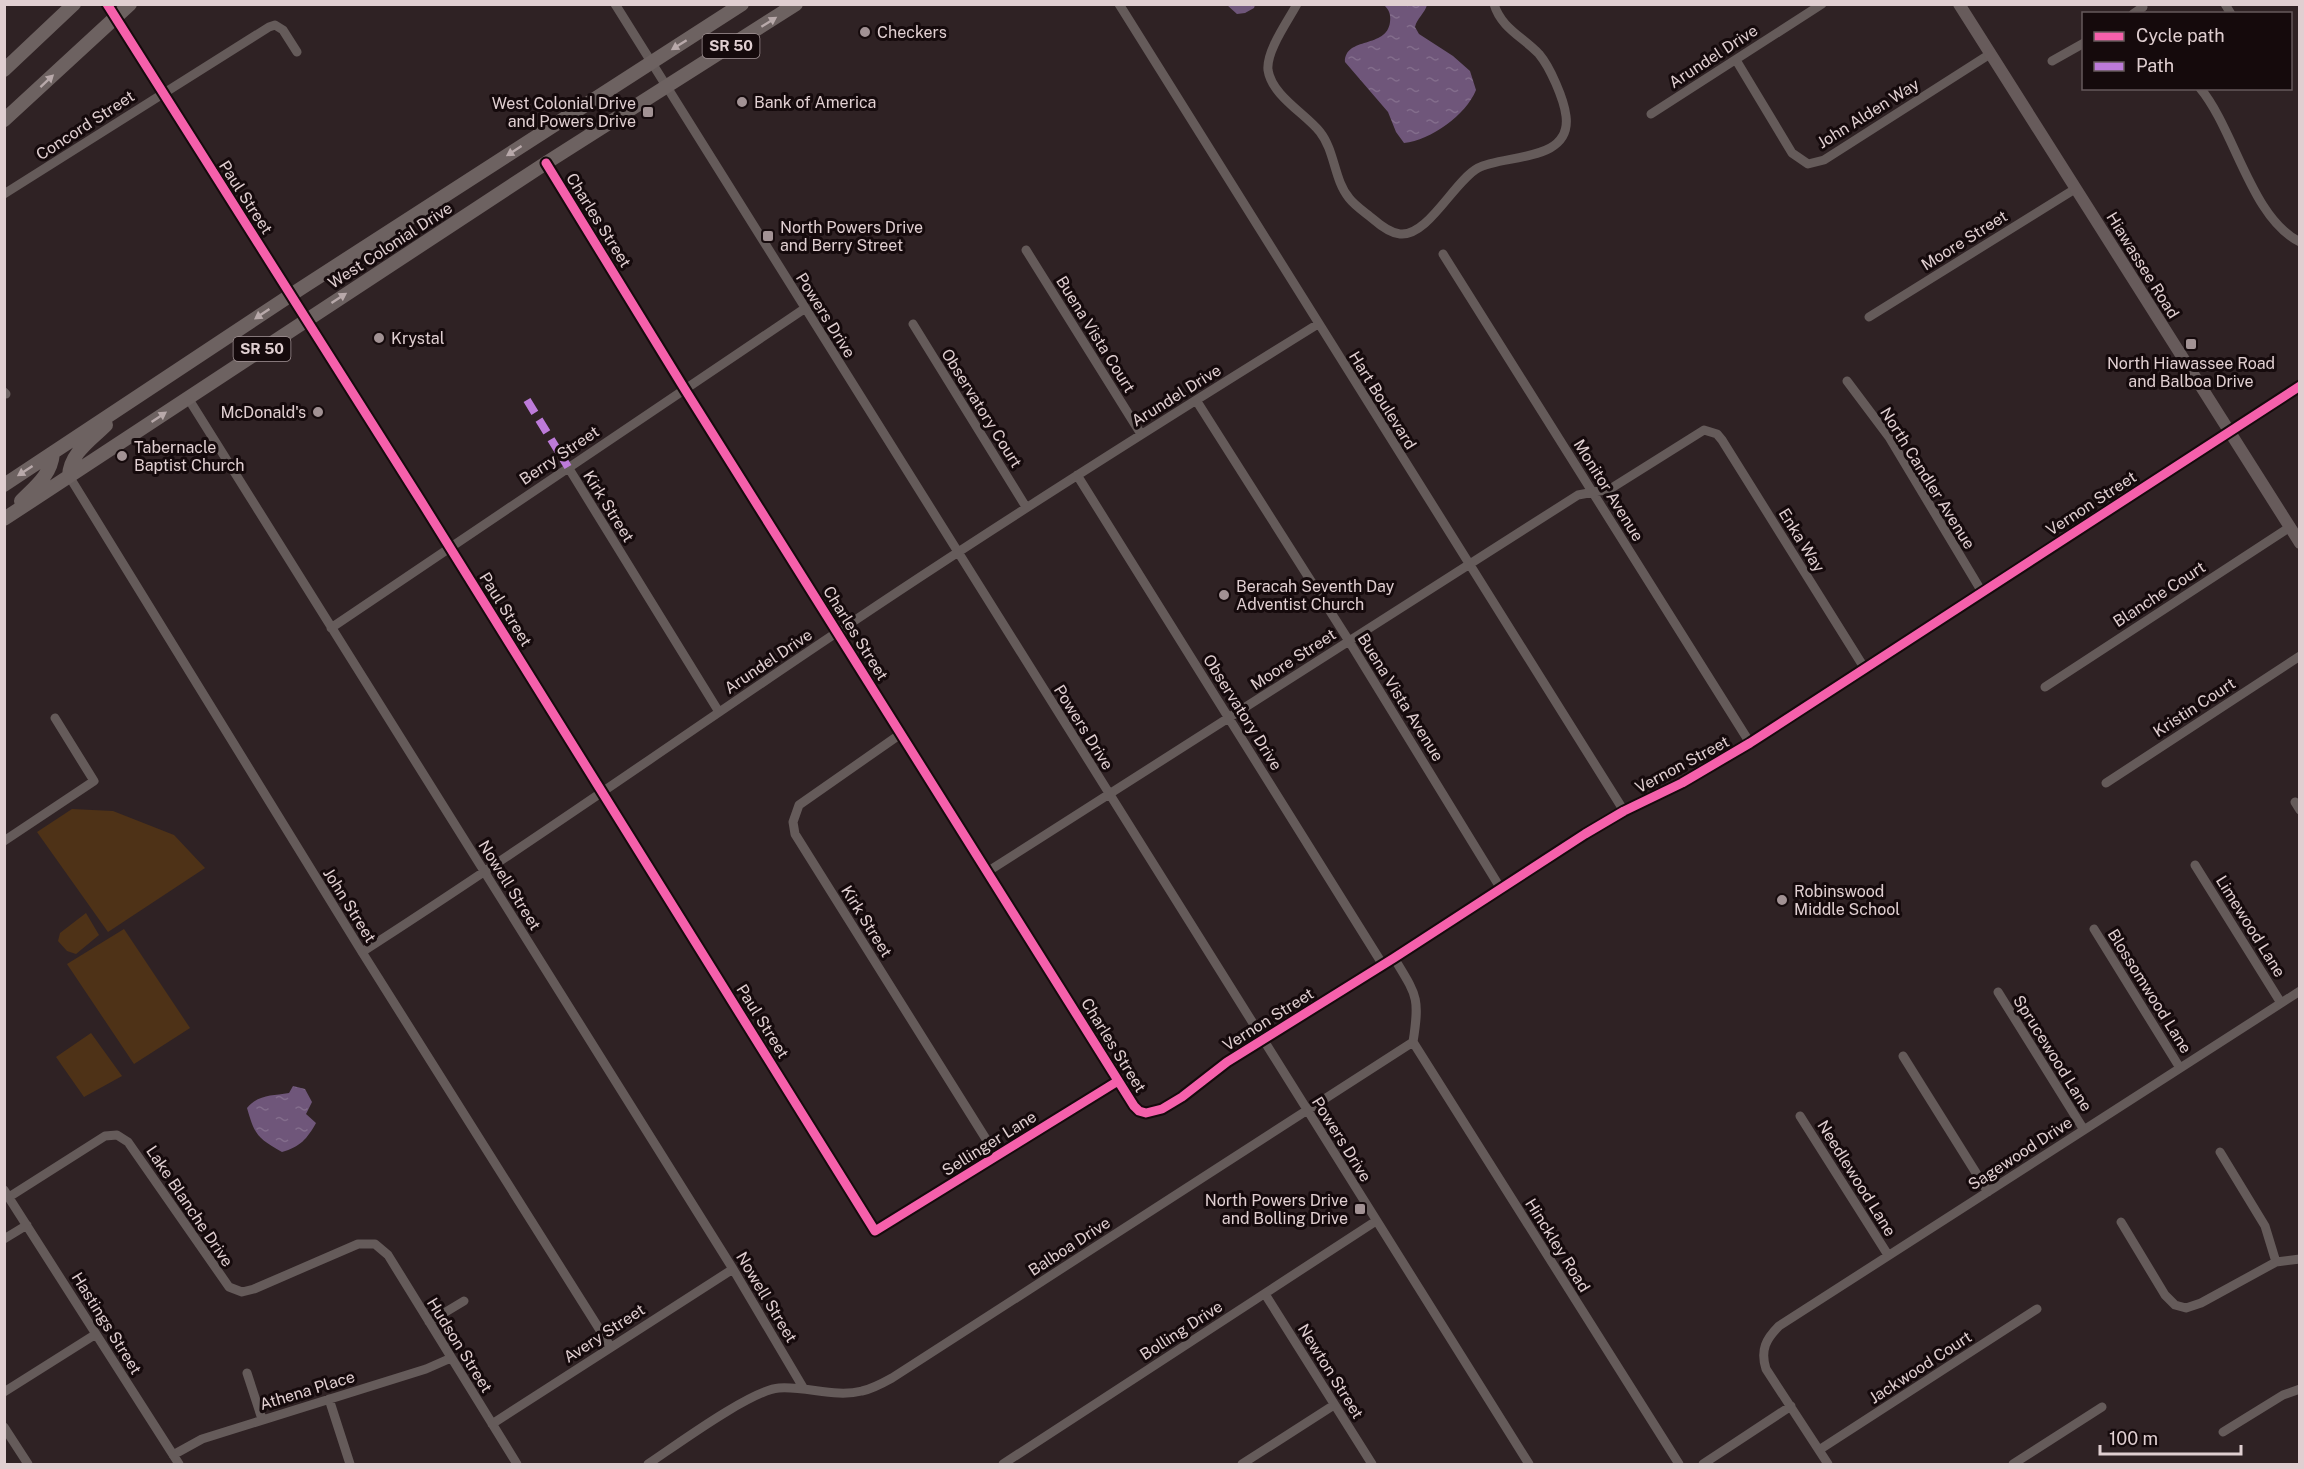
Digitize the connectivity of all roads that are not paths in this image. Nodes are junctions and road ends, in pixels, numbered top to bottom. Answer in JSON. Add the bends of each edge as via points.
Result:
{"nodes":[{"id":1,"x":74,"y":4,"type":"edge"},
{"id":2,"x":107,"y":4,"type":"edge"},
{"id":3,"x":130,"y":4,"type":"edge"},
{"id":4,"x":615,"y":4,"type":"edge"},
{"id":5,"x":742,"y":4,"type":"edge"},
{"id":6,"x":796,"y":4,"type":"edge"},
{"id":7,"x":1119,"y":4,"type":"edge"},
{"id":8,"x":1297,"y":4,"type":"edge"},
{"id":9,"x":1494,"y":4,"type":"edge"},
{"id":10,"x":1822,"y":4,"type":"edge"},
{"id":11,"x":1959,"y":4,"type":"edge"},
{"id":12,"x":2082,"y":44,"type":"edge"},
{"id":13,"x":297,"y":52,"type":"dead end"},
{"id":14,"x":1990,"y":54,"type":"junction"},
{"id":15,"x":1736,"y":60,"type":"junction"},
{"id":16,"x":651,"y":62,"type":"junction"},
{"id":17,"x":2052,"y":62,"type":"dead end"},
{"id":18,"x":4,"y":70,"type":"edge"},
{"id":19,"x":666,"y":87,"type":"junction"},
{"id":20,"x":2202,"y":90,"type":"edge"},
{"id":21,"x":162,"y":93,"type":"junction"},
{"id":22,"x":1651,"y":114,"type":"dead end"},
{"id":23,"x":4,"y":120,"type":"edge"},
{"id":24,"x":546,"y":163,"type":"junction"},
{"id":25,"x":2075,"y":189,"type":"junction"},
{"id":26,"x":4,"y":194,"type":"edge"},
{"id":27,"x":2300,"y":242,"type":"edge"},
{"id":28,"x":1026,"y":250,"type":"dead end"},
{"id":29,"x":1443,"y":254,"type":"dead end"},
{"id":30,"x":291,"y":295,"type":"junction"},
{"id":31,"x":804,"y":309,"type":"junction"},
{"id":32,"x":1869,"y":317,"type":"dead end"},
{"id":33,"x":306,"y":320,"type":"junction"},
{"id":34,"x":913,"y":324,"type":"dead end"},
{"id":35,"x":1318,"y":324,"type":"junction"},
{"id":36,"x":1847,"y":381,"type":"dead end"},
{"id":37,"x":2300,"y":386,"type":"edge"},
{"id":38,"x":684,"y":388,"type":"junction"},
{"id":39,"x":188,"y":398,"type":"junction"},
{"id":40,"x":1196,"y":400,"type":"junction"},
{"id":41,"x":127,"y":404,"type":"junction"},
{"id":42,"x":1711,"y":430,"type":"joint"},
{"id":43,"x":2229,"y":431,"type":"junction"},
{"id":44,"x":1141,"y":434,"type":"junction"},
{"id":45,"x":53,"y":453,"type":"junction"},
{"id":46,"x":568,"y":468,"type":"junction"},
{"id":47,"x":1077,"y":475,"type":"junction"},
{"id":48,"x":69,"y":476,"type":"junction"},
{"id":49,"x":4,"y":485,"type":"edge"},
{"id":50,"x":1593,"y":491,"type":"junction"},
{"id":51,"x":1026,"y":507,"type":"junction"},
{"id":52,"x":4,"y":518,"type":"edge"},
{"id":53,"x":2290,"y":527,"type":"junction"},
{"id":54,"x":2300,"y":543,"type":"edge"},
{"id":55,"x":449,"y":546,"type":"junction"},
{"id":56,"x":956,"y":553,"type":"junction"},
{"id":57,"x":1469,"y":566,"type":"junction"},
{"id":58,"x":1982,"y":592,"type":"junction"},
{"id":59,"x":331,"y":628,"type":"junction"},
{"id":60,"x":837,"y":632,"type":"junction"},
{"id":61,"x":1349,"y":641,"type":"junction"},
{"id":62,"x":2300,"y":656,"type":"edge"},
{"id":63,"x":1864,"y":669,"type":"junction"},
{"id":64,"x":2045,"y":687,"type":"dead end"},
{"id":65,"x":719,"y":712,"type":"junction"},
{"id":66,"x":55,"y":718,"type":"dead end"},
{"id":67,"x":1229,"y":718,"type":"junction"},
{"id":68,"x":902,"y":733,"type":"junction"},
{"id":69,"x":1750,"y":743,"type":"junction"},
{"id":70,"x":2106,"y":783,"type":"dead end"},
{"id":71,"x":602,"y":793,"type":"junction"},
{"id":72,"x":1109,"y":795,"type":"junction"},
{"id":73,"x":1624,"y":812,"type":"junction"},
{"id":74,"x":4,"y":841,"type":"edge"},
{"id":75,"x":2195,"y":865,"type":"dead end"},
{"id":76,"x":987,"y":872,"type":"junction"},
{"id":77,"x":485,"y":873,"type":"junction"},
{"id":78,"x":1501,"y":888,"type":"junction"},
{"id":79,"x":2094,"y":929,"type":"dead end"},
{"id":80,"x":362,"y":952,"type":"junction"},
{"id":81,"x":1394,"y":958,"type":"junction"},
{"id":82,"x":1383,"y":965,"type":"junction"},
{"id":83,"x":2300,"y":991,"type":"edge"},
{"id":84,"x":1998,"y":992,"type":"dead end"},
{"id":85,"x":2281,"y":1003,"type":"junction"},
{"id":86,"x":1263,"y":1041,"type":"junction"},
{"id":87,"x":1413,"y":1042,"type":"junction"},
{"id":88,"x":1903,"y":1056,"type":"dead end"},
{"id":89,"x":2180,"y":1068,"type":"junction"},
{"id":90,"x":1118,"y":1081,"type":"junction"},
{"id":91,"x":1306,"y":1110,"type":"junction"},
{"id":92,"x":1146,"y":1113,"type":"joint"},
{"id":93,"x":1800,"y":1116,"type":"dead end"},
{"id":94,"x":2084,"y":1130,"type":"junction"},
{"id":95,"x":2220,"y":1152,"type":"dead end"},
{"id":96,"x":996,"y":1155,"type":"junction"},
{"id":97,"x":1988,"y":1192,"type":"junction"},
{"id":98,"x":7,"y":1193,"type":"edge"},
{"id":99,"x":1376,"y":1221,"type":"junction"},
{"id":100,"x":2121,"y":1222,"type":"dead end"},
{"id":101,"x":27,"y":1225,"type":"junction"},
{"id":102,"x":875,"y":1231,"type":"joint"},
{"id":103,"x":4,"y":1239,"type":"edge"},
{"id":104,"x":375,"y":1244,"type":"joint"},
{"id":105,"x":1888,"y":1255,"type":"junction"},
{"id":106,"x":2300,"y":1259,"type":"edge"},
{"id":107,"x":2276,"y":1262,"type":"junction"},
{"id":108,"x":733,"y":1269,"type":"junction"},
{"id":109,"x":1265,"y":1294,"type":"junction"},
{"id":110,"x":464,"y":1301,"type":"dead end"},
{"id":111,"x":2037,"y":1309,"type":"dead end"},
{"id":112,"x":429,"y":1322,"type":"junction"},
{"id":113,"x":96,"y":1334,"type":"junction"},
{"id":114,"x":610,"y":1346,"type":"junction"},
{"id":115,"x":452,"y":1358,"type":"junction"},
{"id":116,"x":247,"y":1372,"type":"dead end"},
{"id":117,"x":804,"y":1389,"type":"junction"},
{"id":118,"x":2300,"y":1389,"type":"edge"},
{"id":119,"x":4,"y":1392,"type":"edge"},
{"id":120,"x":329,"y":1399,"type":"junction"},
{"id":121,"x":1334,"y":1405,"type":"junction"},
{"id":122,"x":1791,"y":1406,"type":"junction"},
{"id":123,"x":2102,"y":1407,"type":"dead end"},
{"id":124,"x":262,"y":1419,"type":"junction"},
{"id":125,"x":492,"y":1424,"type":"junction"},
{"id":126,"x":4,"y":1427,"type":"edge"},
{"id":127,"x":2223,"y":1432,"type":"dead end"},
{"id":128,"x":1819,"y":1450,"type":"junction"},
{"id":129,"x":173,"y":1455,"type":"junction"},
{"id":130,"x":28,"y":1464,"type":"edge"},
{"id":131,"x":179,"y":1464,"type":"edge"},
{"id":132,"x":350,"y":1464,"type":"edge"},
{"id":133,"x":517,"y":1464,"type":"edge"},
{"id":134,"x":648,"y":1464,"type":"edge"},
{"id":135,"x":1003,"y":1464,"type":"edge"},
{"id":136,"x":1242,"y":1464,"type":"edge"},
{"id":137,"x":1372,"y":1464,"type":"edge"},
{"id":138,"x":1529,"y":1464,"type":"edge"},
{"id":139,"x":1679,"y":1464,"type":"edge"},
{"id":140,"x":1703,"y":1464,"type":"edge"},
{"id":141,"x":1828,"y":1464,"type":"edge"},
{"id":142,"x":2013,"y":1464,"type":"edge"}],
"edges":[{"from":1,"to":18,"type":"highway"},
{"from":2,"to":21,"type":"street","name":"Paul Street","bridge":true},
{"from":23,"to":3,"type":"highway","one_way":true},
{"from":4,"to":16,"type":"street","name":"Powers Drive"},
{"from":5,"to":16,"type":"highway","name":"West Colonial Drive","number":"SR 50","one_way":true},
{"from":19,"to":6,"type":"highway","name":"West Colonial Drive","number":"SR 50","one_way":true},
{"from":7,"to":35,"type":"street","name":"Hart Boulevard"},
{"from":8,"to":9,"type":"street","via":[[1269,55],[1268,71],[1291,106],[1319,130],[1349,198],[1385,229],[1398,234],[1420,228],[1478,167],[1542,153],[1564,134],[1567,118],[1548,67],[1503,23]]},
{"from":10,"to":15,"type":"street","name":"Arundel Drive"},
{"from":11,"to":14,"type":"main road","name":"Hiawassee Road"},
{"from":12,"to":17,"type":"street"},
{"from":13,"to":21,"type":"street","name":"Concord Street","via":[[284,30],[275,25]]},
{"from":14,"to":15,"type":"street","name":"John Alden Way","via":[[1824,160],[1808,164],[1792,153]]},
{"from":14,"to":25,"type":"main road","name":"Hiawassee Road"},
{"from":15,"to":22,"type":"street","name":"Arundel Drive"},
{"from":16,"to":19,"type":"street","name":"Powers Drive"},
{"from":16,"to":30,"type":"highway","name":"West Colonial Drive","number":"SR 50","one_way":true},
{"from":19,"to":24,"type":"highway","name":"West Colonial Drive","number":"SR 50"},
{"from":19,"to":31,"type":"street","name":"Powers Drive"},
{"from":20,"to":27,"type":"street","via":[[2275,222],[2288,237]]},
{"from":21,"to":26,"type":"street","name":"Concord Street"},
{"from":21,"to":30,"type":"street","name":"Paul Street"},
{"from":33,"to":24,"type":"highway","name":"West Colonial Drive","number":"SR 50","one_way":true},
{"from":24,"to":38,"type":"street","name":"Charles Street"},
{"from":25,"to":32,"type":"street","name":"Moore Street"},
{"from":25,"to":43,"type":"main road","name":"Hiawassee Road"},
{"from":28,"to":44,"type":"street","name":"Buena Vista Court"},
{"from":29,"to":50,"type":"street","name":"Monitor Avenue"},
{"from":30,"to":33,"type":"street","name":"Paul Street"},
{"from":30,"to":41,"type":"highway","name":"West Colonial Drive","number":"SR 50","one_way":true},
{"from":31,"to":38,"type":"street","name":"Berry Street"},
{"from":31,"to":56,"type":"street","name":"Powers Drive"},
{"from":33,"to":39,"type":"highway","name":"West Colonial Drive","number":"SR 50"},
{"from":33,"to":55,"type":"street","name":"Paul Street"},
{"from":34,"to":51,"type":"street","name":"Observatory Court"},
{"from":35,"to":40,"type":"street","name":"Arundel Drive"},
{"from":35,"to":57,"type":"street","name":"Hart Boulevard"},
{"from":36,"to":58,"type":"street","name":"North Candler Avenue","via":[[1889,438]]},
{"from":37,"to":43,"type":"street"},
{"from":38,"to":46,"type":"street","name":"Berry Street"},
{"from":38,"to":60,"type":"street","name":"Charles Street"},
{"from":48,"to":39,"type":"highway","name":"West Colonial Drive","number":"SR 50","one_way":true},
{"from":39,"to":59,"type":"street","name":"Nowell Street"},
{"from":40,"to":44,"type":"street","name":"Arundel Drive"},
{"from":40,"to":61,"type":"street","name":"Buena Vista Avenue"},
{"from":41,"to":45,"type":"highway","name":"West Colonial Drive","number":"SR 50"},
{"from":41,"to":48,"type":"highway","via":[[75,456]]},
{"from":42,"to":50,"type":"street","name":"Moore Street","via":[[1697,433],[1610,489]]},
{"from":42,"to":63,"type":"street","name":"Enka Way","via":[[1722,440]]},
{"from":43,"to":53,"type":"main road","name":"Hiawassee Road"},
{"from":43,"to":58,"type":"street","name":"Vernon Street"},
{"from":44,"to":47,"type":"street","name":"Arundel Drive"},
{"from":45,"to":49,"type":"highway","name":"West Colonial Drive","number":"SR 50","one_way":true},
{"from":45,"to":52,"type":"highway","via":[[48,472]]},
{"from":46,"to":55,"type":"street","name":"Berry Street"},
{"from":46,"to":65,"type":"street","name":"Kirk Street"},
{"from":47,"to":51,"type":"street","name":"Arundel Drive"},
{"from":47,"to":67,"type":"street","name":"Observatory Drive"},
{"from":48,"to":52,"type":"highway","name":"West Colonial Drive","number":"SR 50"},
{"from":48,"to":80,"type":"street","name":"John Street"},
{"from":50,"to":57,"type":"street","name":"Moore Street","via":[[1578,495]]},
{"from":50,"to":69,"type":"street","name":"Monitor Avenue"},
{"from":51,"to":56,"type":"street","name":"Arundel Drive"},
{"from":53,"to":54,"type":"main road","name":"Hiawassee Road"},
{"from":53,"to":64,"type":"street","name":"Blanche Court"},
{"from":55,"to":59,"type":"street","name":"Berry Street"},
{"from":55,"to":71,"type":"street","name":"Paul Street"},
{"from":56,"to":60,"type":"street","name":"Arundel Drive"},
{"from":56,"to":72,"type":"street","name":"Powers Drive"},
{"from":57,"to":61,"type":"street","name":"Moore Street"},
{"from":57,"to":73,"type":"street","name":"Hart Boulevard"},
{"from":58,"to":63,"type":"street","name":"Vernon Street"},
{"from":59,"to":77,"type":"street","name":"Nowell Street"},
{"from":60,"to":65,"type":"street","name":"Arundel Drive"},
{"from":60,"to":68,"type":"street","name":"Charles Street"},
{"from":61,"to":67,"type":"street","name":"Moore Street"},
{"from":61,"to":78,"type":"street","name":"Buena Vista Avenue"},
{"from":62,"to":70,"type":"street","name":"Kristin Court"},
{"from":63,"to":69,"type":"street","name":"Vernon Street"},
{"from":65,"to":71,"type":"street","name":"Arundel Drive"},
{"from":66,"to":74,"type":"street","via":[[94,782]]},
{"from":67,"to":72,"type":"street","name":"Moore Street"},
{"from":67,"to":82,"type":"street","name":"Observatory Drive"},
{"from":68,"to":76,"type":"street","name":"Charles Street"},
{"from":68,"to":96,"type":"street","name":"Kirk Street","via":[[799,805],[793,822],[795,834]]},
{"from":69,"to":73,"type":"street","name":"Vernon Street"},
{"from":71,"to":77,"type":"street","name":"Arundel Drive"},
{"from":71,"to":102,"type":"street","name":"Paul Street"},
{"from":72,"to":76,"type":"street","name":"Moore Street"},
{"from":72,"to":86,"type":"street","name":"Powers Drive"},
{"from":73,"to":78,"type":"street","name":"Vernon Street"},
{"from":75,"to":85,"type":"street","name":"Limewood Lane"},
{"from":76,"to":90,"type":"street","name":"Charles Street"},
{"from":77,"to":80,"type":"street","name":"Arundel Drive"},
{"from":77,"to":108,"type":"street","name":"Nowell Street"},
{"from":78,"to":81,"type":"street","name":"Vernon Street"},
{"from":79,"to":89,"type":"street","name":"Blossomwood Lane"},
{"from":80,"to":114,"type":"street","name":"John Street"},
{"from":81,"to":82,"type":"street","name":"Vernon Street"},
{"from":81,"to":87,"type":"street","via":[[1416,997]]},
{"from":82,"to":86,"type":"street","name":"Vernon Street"},
{"from":83,"to":85,"type":"street","name":"Sagewood Drive"},
{"from":84,"to":94,"type":"street","name":"Sprucewood Lane"},
{"from":85,"to":89,"type":"street","name":"Sagewood Drive"},
{"from":86,"to":91,"type":"street","name":"Powers Drive"},
{"from":86,"to":92,"type":"street","name":"Vernon Street","via":[[1182,1096]]},
{"from":87,"to":91,"type":"street","name":"Balboa Drive"},
{"from":87,"to":139,"type":"street","name":"Hinckley Road"},
{"from":88,"to":97,"type":"street"},
{"from":89,"to":94,"type":"street","name":"Sagewood Drive"},
{"from":90,"to":92,"type":"street","name":"Charles Street","via":[[1134,1106]]},
{"from":90,"to":96,"type":"street","name":"Sellinger Lane"},
{"from":91,"to":99,"type":"street","name":"Powers Drive"},
{"from":91,"to":117,"type":"street","name":"Balboa Drive","via":[[892,1378],[862,1391]]},
{"from":93,"to":105,"type":"street","name":"Needlewood Lane"},
{"from":94,"to":97,"type":"street","name":"Sagewood Drive"},
{"from":95,"to":107,"type":"street","via":[[2265,1226]]},
{"from":96,"to":102,"type":"street","name":"Sellinger Lane"},
{"from":97,"to":105,"type":"street","name":"Sagewood Drive"},
{"from":98,"to":101,"type":"street","name":"Hastings Street"},
{"from":98,"to":104,"type":"street","name":"Lake Blanche Drive","via":[[105,1136],[117,1135],[128,1142],[229,1287],[242,1292],[254,1289],[358,1244]]},
{"from":99,"to":109,"type":"street","name":"Bolling Drive"},
{"from":99,"to":138,"type":"street","name":"Powers Drive"},
{"from":100,"to":107,"type":"street","via":[[2165,1294],[2175,1305],[2186,1308]]},
{"from":101,"to":103,"type":"street"},
{"from":101,"to":113,"type":"street","name":"Hastings Street"},
{"from":104,"to":112,"type":"street","name":"Hudson Street","via":[[388,1255]]},
{"from":105,"to":122,"type":"street","name":"Sagewood Drive","via":[[1768,1337],[1763,1357]]},
{"from":106,"to":107,"type":"street"},
{"from":108,"to":114,"type":"street","name":"Avery Street"},
{"from":108,"to":117,"type":"street","name":"Nowell Street"},
{"from":109,"to":121,"type":"street","name":"Newton Street"},
{"from":109,"to":135,"type":"street","name":"Bolling Drive"},
{"from":110,"to":112,"type":"street"},
{"from":111,"to":128,"type":"street","name":"Jackwood Court"},
{"from":112,"to":115,"type":"street","name":"Hudson Street"},
{"from":113,"to":119,"type":"street"},
{"from":113,"to":129,"type":"street","name":"Hastings Street"},
{"from":114,"to":125,"type":"street","name":"Avery Street"},
{"from":115,"to":120,"type":"street","name":"Athena Place","via":[[426,1370]]},
{"from":115,"to":125,"type":"street","name":"Hudson Street"},
{"from":116,"to":124,"type":"street"},
{"from":117,"to":134,"type":"street","name":"Balboa Drive","via":[[777,1388],[750,1399]]},
{"from":118,"to":127,"type":"street","via":[[2283,1395]]},
{"from":120,"to":124,"type":"street","name":"Athena Place"},
{"from":120,"to":132,"type":"street"},
{"from":121,"to":136,"type":"street"},
{"from":121,"to":137,"type":"street","name":"Newton Street"},
{"from":122,"to":128,"type":"street"},
{"from":122,"to":140,"type":"street"},
{"from":123,"to":142,"type":"street"},
{"from":124,"to":129,"type":"street","name":"Athena Place","via":[[202,1439]]},
{"from":125,"to":133,"type":"street","name":"Hudson Street"},
{"from":126,"to":130,"type":"street"},
{"from":128,"to":141,"type":"street"},
{"from":129,"to":131,"type":"street","name":"Hastings Street"}]}
